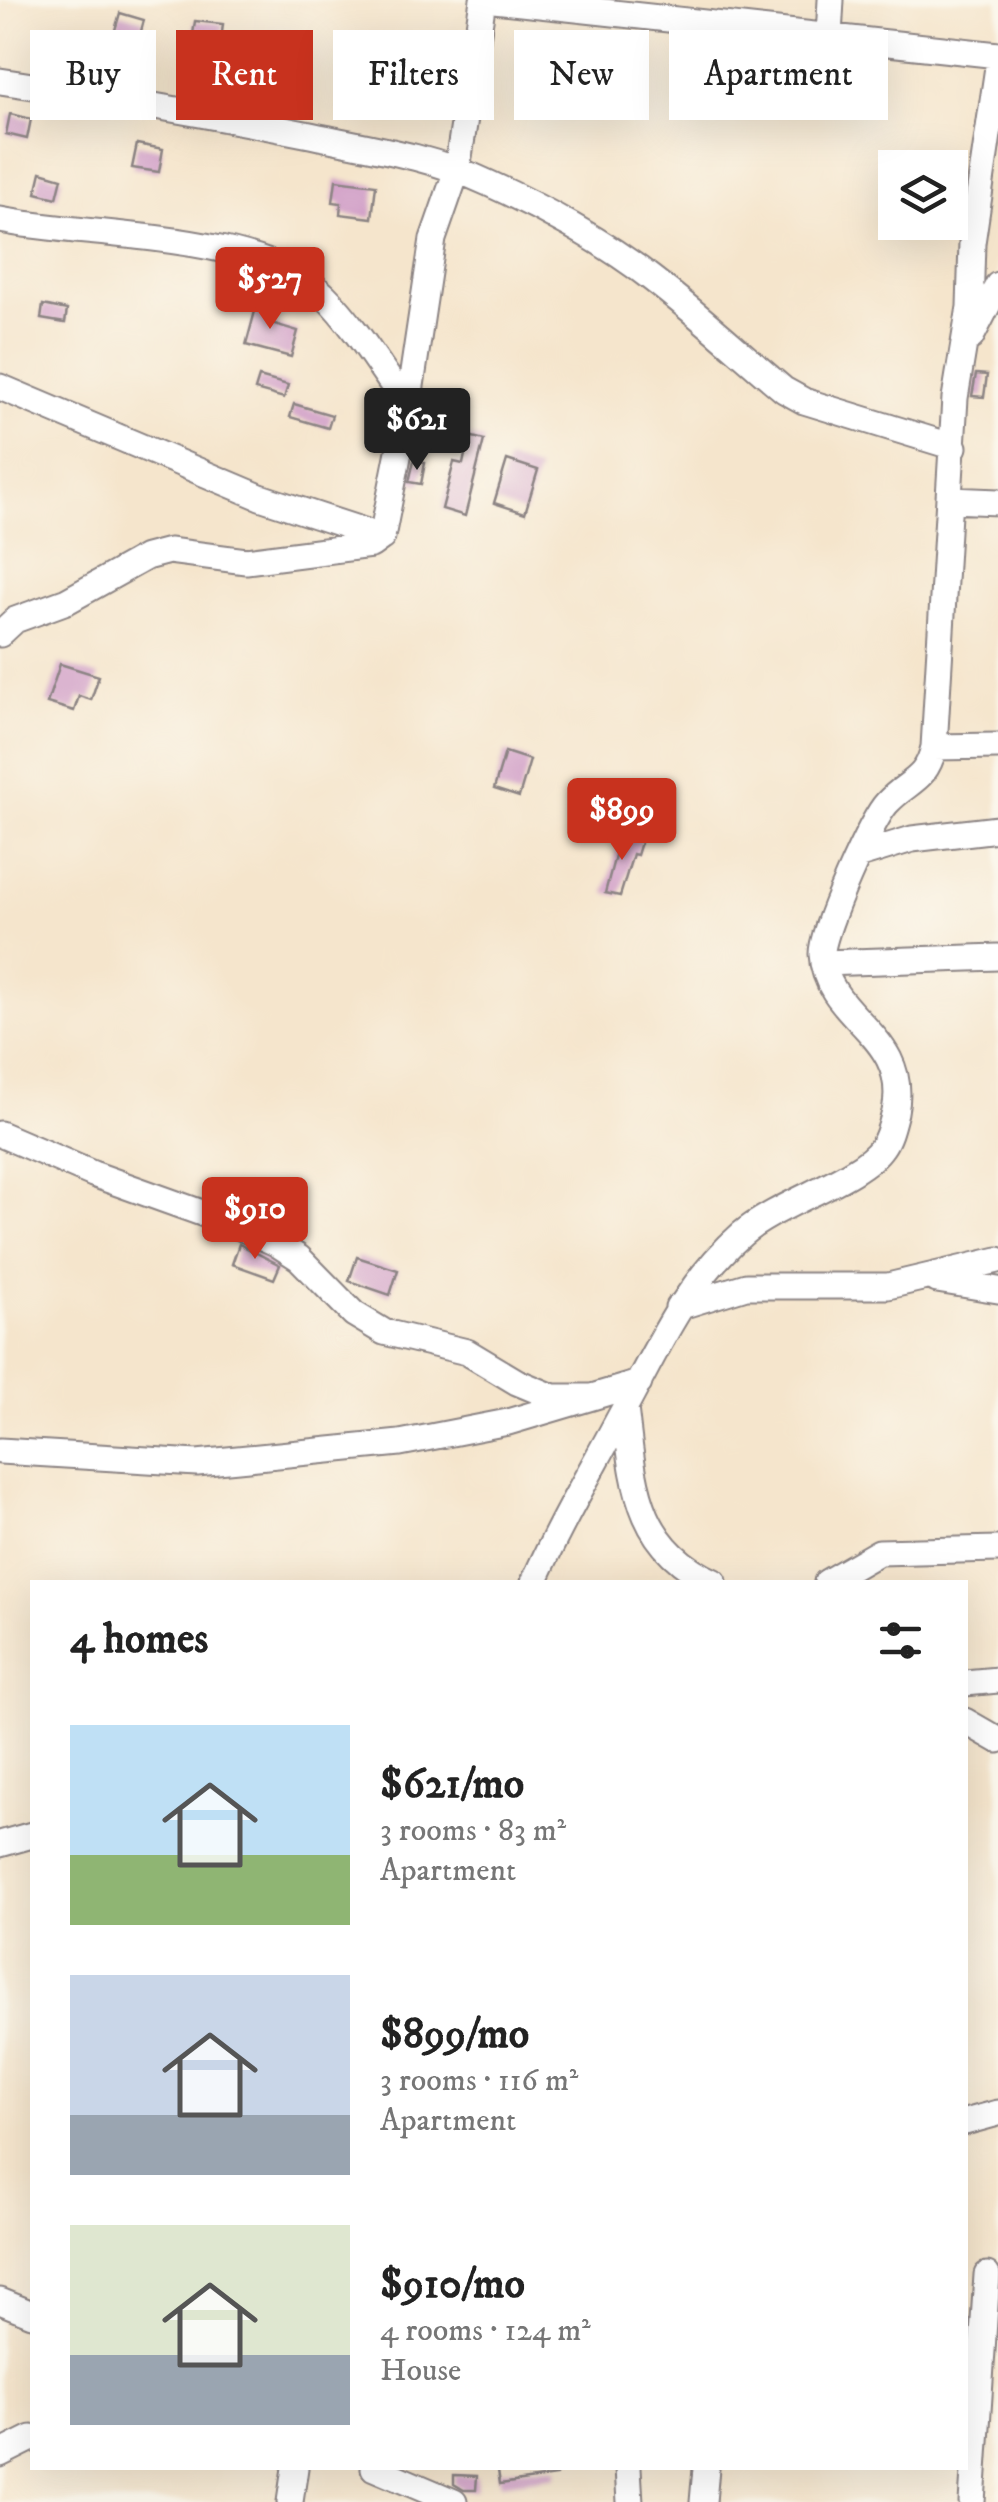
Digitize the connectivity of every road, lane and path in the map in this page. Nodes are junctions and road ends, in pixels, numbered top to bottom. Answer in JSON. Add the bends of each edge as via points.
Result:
{"nodes":[{"id":1,"x":483,"y":0,"type":"edge"},
{"id":2,"x":494,"y":0,"type":"edge"},
{"id":3,"x":831,"y":0,"type":"edge"},
{"id":4,"x":773,"y":30,"type":"edge"},
{"id":5,"x":829,"y":30,"type":"edge"},
{"id":6,"x":888,"y":43,"type":"edge"},
{"id":7,"x":998,"y":55,"type":"edge"},
{"id":8,"x":998,"y":67,"type":"edge"},
{"id":9,"x":0,"y":81,"type":"edge"},
{"id":10,"x":457,"y":170,"type":"junction"},
{"id":11,"x":0,"y":220,"type":"edge"},
{"id":12,"x":998,"y":285,"type":"edge"},
{"id":13,"x":964,"y":350,"type":"junction"},
{"id":14,"x":0,"y":387,"type":"edge"},
{"id":15,"x":408,"y":406,"type":"junction"},
{"id":16,"x":954,"y":447,"type":"junction"},
{"id":17,"x":951,"y":500,"type":"junction"},
{"id":18,"x":998,"y":502,"type":"edge"},
{"id":19,"x":382,"y":537,"type":"junction"},
{"id":20,"x":0,"y":634,"type":"edge"},
{"id":21,"x":998,"y":746,"type":"edge"},
{"id":22,"x":934,"y":747,"type":"junction"},
{"id":23,"x":998,"y":829,"type":"edge"},
{"id":24,"x":860,"y":855,"type":"junction"},
{"id":25,"x":998,"y":957,"type":"edge"},
{"id":26,"x":823,"y":963,"type":"junction"},
{"id":27,"x":0,"y":1134,"type":"edge"},
{"id":28,"x":998,"y":1260,"type":"edge"},
{"id":29,"x":927,"y":1278,"type":"junction"},
{"id":30,"x":998,"y":1290,"type":"edge"},
{"id":31,"x":678,"y":1307,"type":"junction"},
{"id":32,"x":638,"y":1383,"type":"junction"},
{"id":33,"x":590,"y":1397,"type":"junction"},
{"id":34,"x":625,"y":1408,"type":"junction"},
{"id":35,"x":0,"y":1451,"type":"edge"},
{"id":36,"x":998,"y":1549,"type":"edge"},
{"id":37,"x":535,"y":1580,"type":"edge"},
{"id":38,"x":711,"y":1580,"type":"edge"},
{"id":39,"x":830,"y":1580,"type":"edge"},
{"id":40,"x":998,"y":1680,"type":"edge"},
{"id":41,"x":968,"y":1683,"type":"edge"},
{"id":42,"x":968,"y":1723,"type":"edge"},
{"id":43,"x":998,"y":1740,"type":"edge"},
{"id":44,"x":30,"y":1836,"type":"edge"},
{"id":45,"x":0,"y":1844,"type":"edge"},
{"id":46,"x":998,"y":2113,"type":"edge"},
{"id":47,"x":968,"y":2121,"type":"edge"},
{"id":48,"x":983,"y":2275,"type":"edge"},
{"id":49,"x":0,"y":2301,"type":"edge"},
{"id":50,"x":30,"y":2313,"type":"edge"},
{"id":51,"x":972,"y":2410,"type":"edge"},
{"id":52,"x":30,"y":2439,"type":"edge"},
{"id":53,"x":0,"y":2454,"type":"edge"},
{"id":54,"x":295,"y":2470,"type":"edge"},
{"id":55,"x":379,"y":2470,"type":"edge"},
{"id":56,"x":628,"y":2470,"type":"edge"},
{"id":57,"x":706,"y":2470,"type":"edge"},
{"id":58,"x":290,"y":2502,"type":"edge"},
{"id":59,"x":454,"y":2502,"type":"edge"},
{"id":60,"x":630,"y":2502,"type":"edge"},
{"id":61,"x":703,"y":2502,"type":"edge"},
{"id":62,"x":972,"y":2502,"type":"edge"}],
"edges":[{"from":1,"to":10,"type":"street"},
{"from":2,"to":4,"type":"street"},
{"from":3,"to":5,"type":"street"},
{"from":6,"to":7,"type":"street"},
{"from":8,"to":13,"type":"street"},
{"from":9,"to":10,"type":"street","via":[[248,123]]},
{"from":10,"to":15,"type":"street","via":[[433,239]]},
{"from":10,"to":16,"type":"street","via":[[648,276],[784,390]]},
{"from":11,"to":15,"type":"street","via":[[210,248],[276,266],[323,294]]},
{"from":12,"to":13,"type":"street"},
{"from":13,"to":16,"type":"street"},
{"from":14,"to":19,"type":"street","via":[[260,497]]},
{"from":15,"to":19,"type":"street"},
{"from":16,"to":17,"type":"street"},
{"from":17,"to":18,"type":"street"},
{"from":17,"to":22,"type":"street"},
{"from":19,"to":20,"type":"street","via":[[370,546],[257,560],[168,551],[15,620]]},
{"from":21,"to":22,"type":"street"},
{"from":22,"to":24,"type":"street","via":[[923,775],[882,808]]},
{"from":23,"to":24,"type":"street","via":[[912,840]]},
{"from":24,"to":26,"type":"street","via":[[828,923]]},
{"from":25,"to":26,"type":"street"},
{"from":26,"to":31,"type":"street","via":[[838,997],[896,1072],[896,1103],[883,1146],[868,1163],[741,1234]]},
{"from":27,"to":33,"type":"street","via":[[276,1243],[354,1314],[384,1332],[467,1352],[554,1396]]},
{"from":28,"to":29,"type":"street"},
{"from":29,"to":30,"type":"street"},
{"from":29,"to":31,"type":"street","via":[[888,1286],[746,1286]]},
{"from":31,"to":32,"type":"street"},
{"from":32,"to":33,"type":"street"},
{"from":32,"to":34,"type":"street"},
{"from":33,"to":35,"type":"street","via":[[508,1422],[400,1442],[197,1463]]},
{"from":34,"to":37,"type":"street"},
{"from":34,"to":38,"type":"street","via":[[639,1506],[672,1554]]},
{"from":36,"to":39,"type":"street","via":[[879,1552]]},
{"from":40,"to":41,"type":"street"},
{"from":42,"to":43,"type":"street"},
{"from":44,"to":45,"type":"street"},
{"from":46,"to":47,"type":"street"},
{"from":48,"to":51,"type":"street"},
{"from":49,"to":50,"type":"street"},
{"from":51,"to":62,"type":"street"},
{"from":52,"to":53,"type":"street"},
{"from":54,"to":58,"type":"street"},
{"from":55,"to":59,"type":"street"},
{"from":56,"to":60,"type":"street"},
{"from":57,"to":61,"type":"street"}]}
